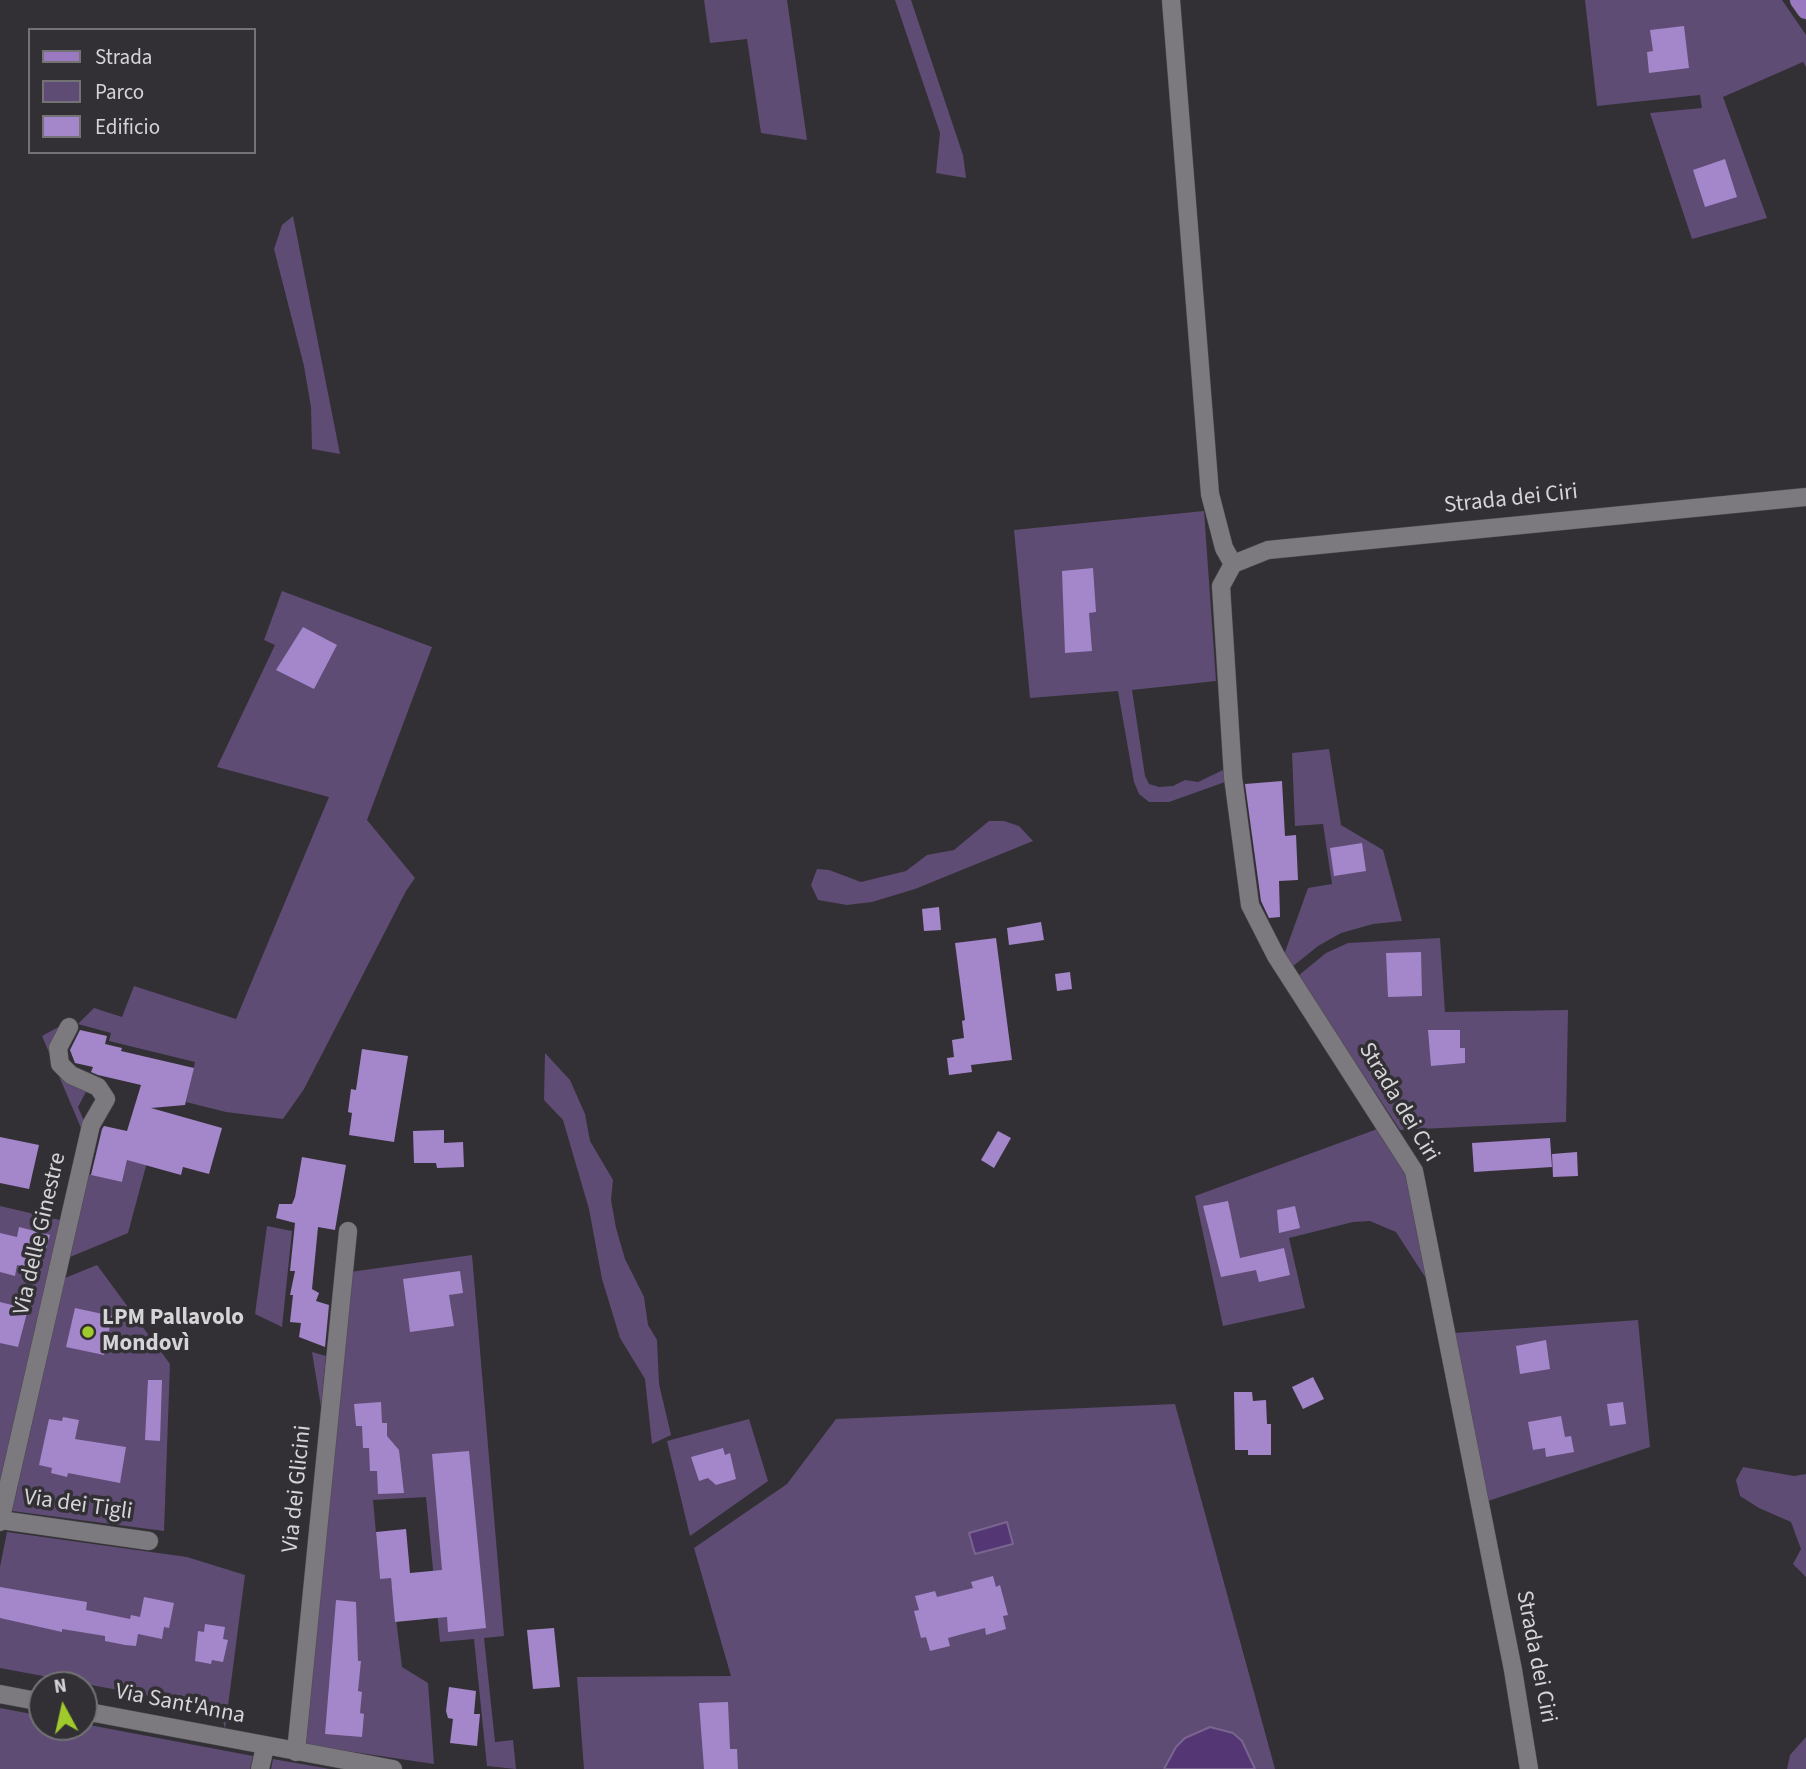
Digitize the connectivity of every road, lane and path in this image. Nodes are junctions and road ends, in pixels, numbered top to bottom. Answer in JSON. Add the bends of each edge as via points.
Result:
{"nodes":[{"id":1,"x":1171,"y":0,"type":"edge"},
{"id":2,"x":1799,"y":0,"type":"edge"},
{"id":3,"x":1806,"y":10,"type":"edge"},
{"id":4,"x":1803,"y":495,"type":"edge"},
{"id":5,"x":1233,"y":564,"type":"junction"},
{"id":6,"x":69,"y":1027,"type":"dead end"},
{"id":7,"x":348,"y":1231,"type":"dead end"},
{"id":8,"x":0,"y":1521,"type":"edge"},
{"id":9,"x":149,"y":1541,"type":"dead end"},
{"id":10,"x":0,"y":1693,"type":"edge"},
{"id":11,"x":28,"y":1699,"type":"edge"},
{"id":12,"x":98,"y":1714,"type":"edge"},
{"id":13,"x":265,"y":1747,"type":"junction"},
{"id":14,"x":296,"y":1752,"type":"junction"},
{"id":15,"x":260,"y":1769,"type":"edge"},
{"id":16,"x":393,"y":1769,"type":"edge"},
{"id":17,"x":1529,"y":1769,"type":"edge"}],
"edges":[{"from":1,"to":5,"type":"street","via":[[1210,494],[1224,548]]},
{"from":2,"to":3,"type":"main road"},
{"from":4,"to":5,"type":"street","name":"Strada dei Ciri","via":[[1268,550]]},
{"from":5,"to":17,"type":"street","name":"Strada dei Ciri","via":[[1220,595],[1245,888],[1276,956],[1414,1171]]},
{"from":6,"to":8,"type":"street","name":"Via delle Ginestre","via":[[58,1048],[60,1064],[71,1075],[98,1087],[106,1099],[91,1125]]},
{"from":7,"to":14,"type":"street","name":"Via dei Glicini"},
{"from":8,"to":9,"type":"street","name":"Via dei Tigli"},
{"from":10,"to":11,"type":"street"},
{"from":12,"to":13,"type":"street","name":"Via Sant'Anna"},
{"from":13,"to":14,"type":"street","name":"Via Sant'Anna"},
{"from":13,"to":15,"type":"street","name":"Via Sant'Anna"},
{"from":14,"to":16,"type":"street","name":"Via Sant'Anna"}]}
